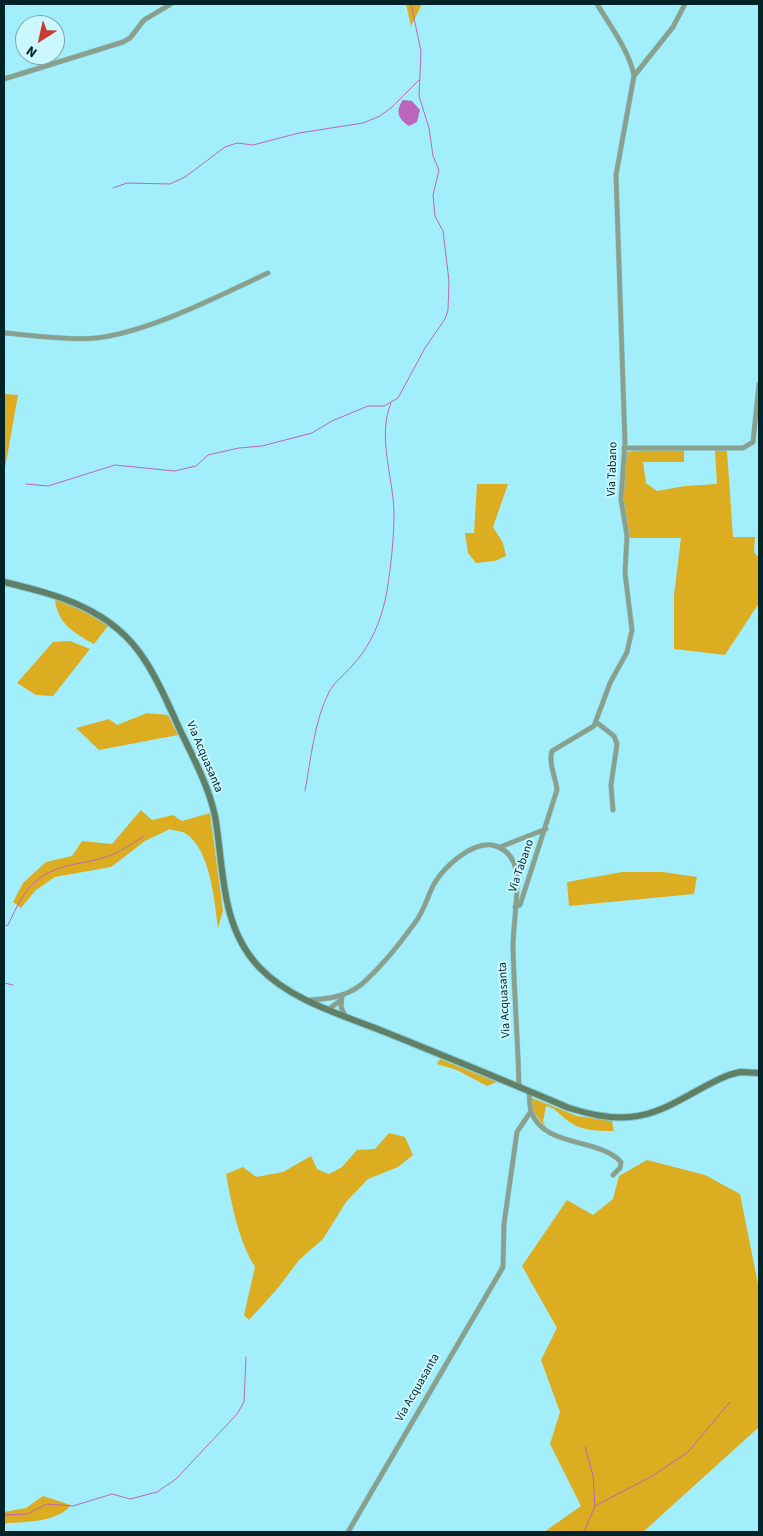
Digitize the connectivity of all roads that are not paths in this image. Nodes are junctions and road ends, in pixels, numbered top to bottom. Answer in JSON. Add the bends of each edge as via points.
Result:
{"nodes":[{"id":1,"x":171,"y":4,"type":"edge"},
{"id":2,"x":597,"y":4,"type":"edge"},
{"id":3,"x":684,"y":4,"type":"edge"},
{"id":4,"x":634,"y":76,"type":"junction"},
{"id":5,"x":4,"y":79,"type":"edge"},
{"id":6,"x":268,"y":273,"type":"dead end"},
{"id":7,"x":4,"y":333,"type":"edge"},
{"id":8,"x":759,"y":384,"type":"edge"},
{"id":9,"x":624,"y":448,"type":"junction"},
{"id":10,"x":4,"y":582,"type":"edge"},
{"id":11,"x":596,"y":722,"type":"junction"},
{"id":12,"x":613,"y":810,"type":"dead end"},
{"id":13,"x":546,"y":829,"type":"junction"},
{"id":14,"x":500,"y":847,"type":"junction"},
{"id":15,"x":515,"y":907,"type":"junction"},
{"id":16,"x":334,"y":998,"type":"junction"},
{"id":17,"x":341,"y":998,"type":"junction"},
{"id":18,"x":308,"y":1000,"type":"junction"},
{"id":19,"x":329,"y":1009,"type":"junction"},
{"id":20,"x":345,"y":1016,"type":"junction"},
{"id":21,"x":759,"y":1074,"type":"edge"},
{"id":22,"x":519,"y":1087,"type":"junction"},
{"id":23,"x":529,"y":1091,"type":"junction"},
{"id":24,"x":531,"y":1111,"type":"junction"},
{"id":25,"x":613,"y":1175,"type":"dead end"},
{"id":26,"x":348,"y":1532,"type":"edge"}],
"edges":[{"from":1,"to":5,"type":"street","via":[[144,20],[123,42]]},
{"from":2,"to":4,"type":"street","via":[[633,67]]},
{"from":3,"to":4,"type":"street","name":"Via Tabano","via":[[673,27]]},
{"from":4,"to":9,"type":"street","name":"Via Tabano","via":[[616,175]]},
{"from":6,"to":7,"type":"street","via":[[128,332],[95,338]]},
{"from":8,"to":9,"type":"street","via":[[753,442],[750,445],[743,448]]},
{"from":9,"to":11,"type":"street","name":"Via Tabano","via":[[621,499],[627,536],[625,573],[632,630]]},
{"from":10,"to":18,"type":"main road","name":"Via Acquasanta","via":[[84,606],[118,629],[143,657],[157,679],[206,788],[214,814],[235,933],[246,952],[276,983]]},
{"from":11,"to":12,"type":"street","via":[[614,736],[617,744],[611,785]]},
{"from":11,"to":13,"type":"street","name":"Via Tabano","via":[[588,732],[552,751],[550,760],[557,790]]},
{"from":13,"to":14,"type":"street","name":"Via Tabano"},
{"from":13,"to":15,"type":"street","name":"Via Tabano","via":[[520,905]]},
{"from":14,"to":15,"type":"street","name":"Via Acquasanta","via":[[514,864]]},
{"from":14,"to":17,"type":"street","via":[[479,846],[443,871],[416,923],[373,974]]},
{"from":15,"to":22,"type":"street","name":"Via Acquasanta","via":[[513,946]]},
{"from":16,"to":17,"type":"street"},
{"from":16,"to":18,"type":"street"},
{"from":16,"to":19,"type":"street"},
{"from":17,"to":19,"type":"street"},
{"from":17,"to":20,"type":"street"},
{"from":18,"to":19,"type":"main road","name":"Via Acquasanta"},
{"from":19,"to":20,"type":"main road","name":"Via Acquasanta"},
{"from":20,"to":22,"type":"main road","name":"Via Acquasanta"},
{"from":21,"to":23,"type":"main road","name":"Via Acquasanta","via":[[740,1072],[729,1075],[661,1108],[631,1117],[592,1114]]},
{"from":22,"to":23,"type":"main road","name":"Via Acquasanta"},
{"from":23,"to":24,"type":"street"},
{"from":24,"to":25,"type":"street","via":[[554,1135],[619,1159],[620,1168]]},
{"from":24,"to":26,"type":"street","name":"Via Acquasanta","via":[[517,1132],[504,1224],[503,1267]]}]}
